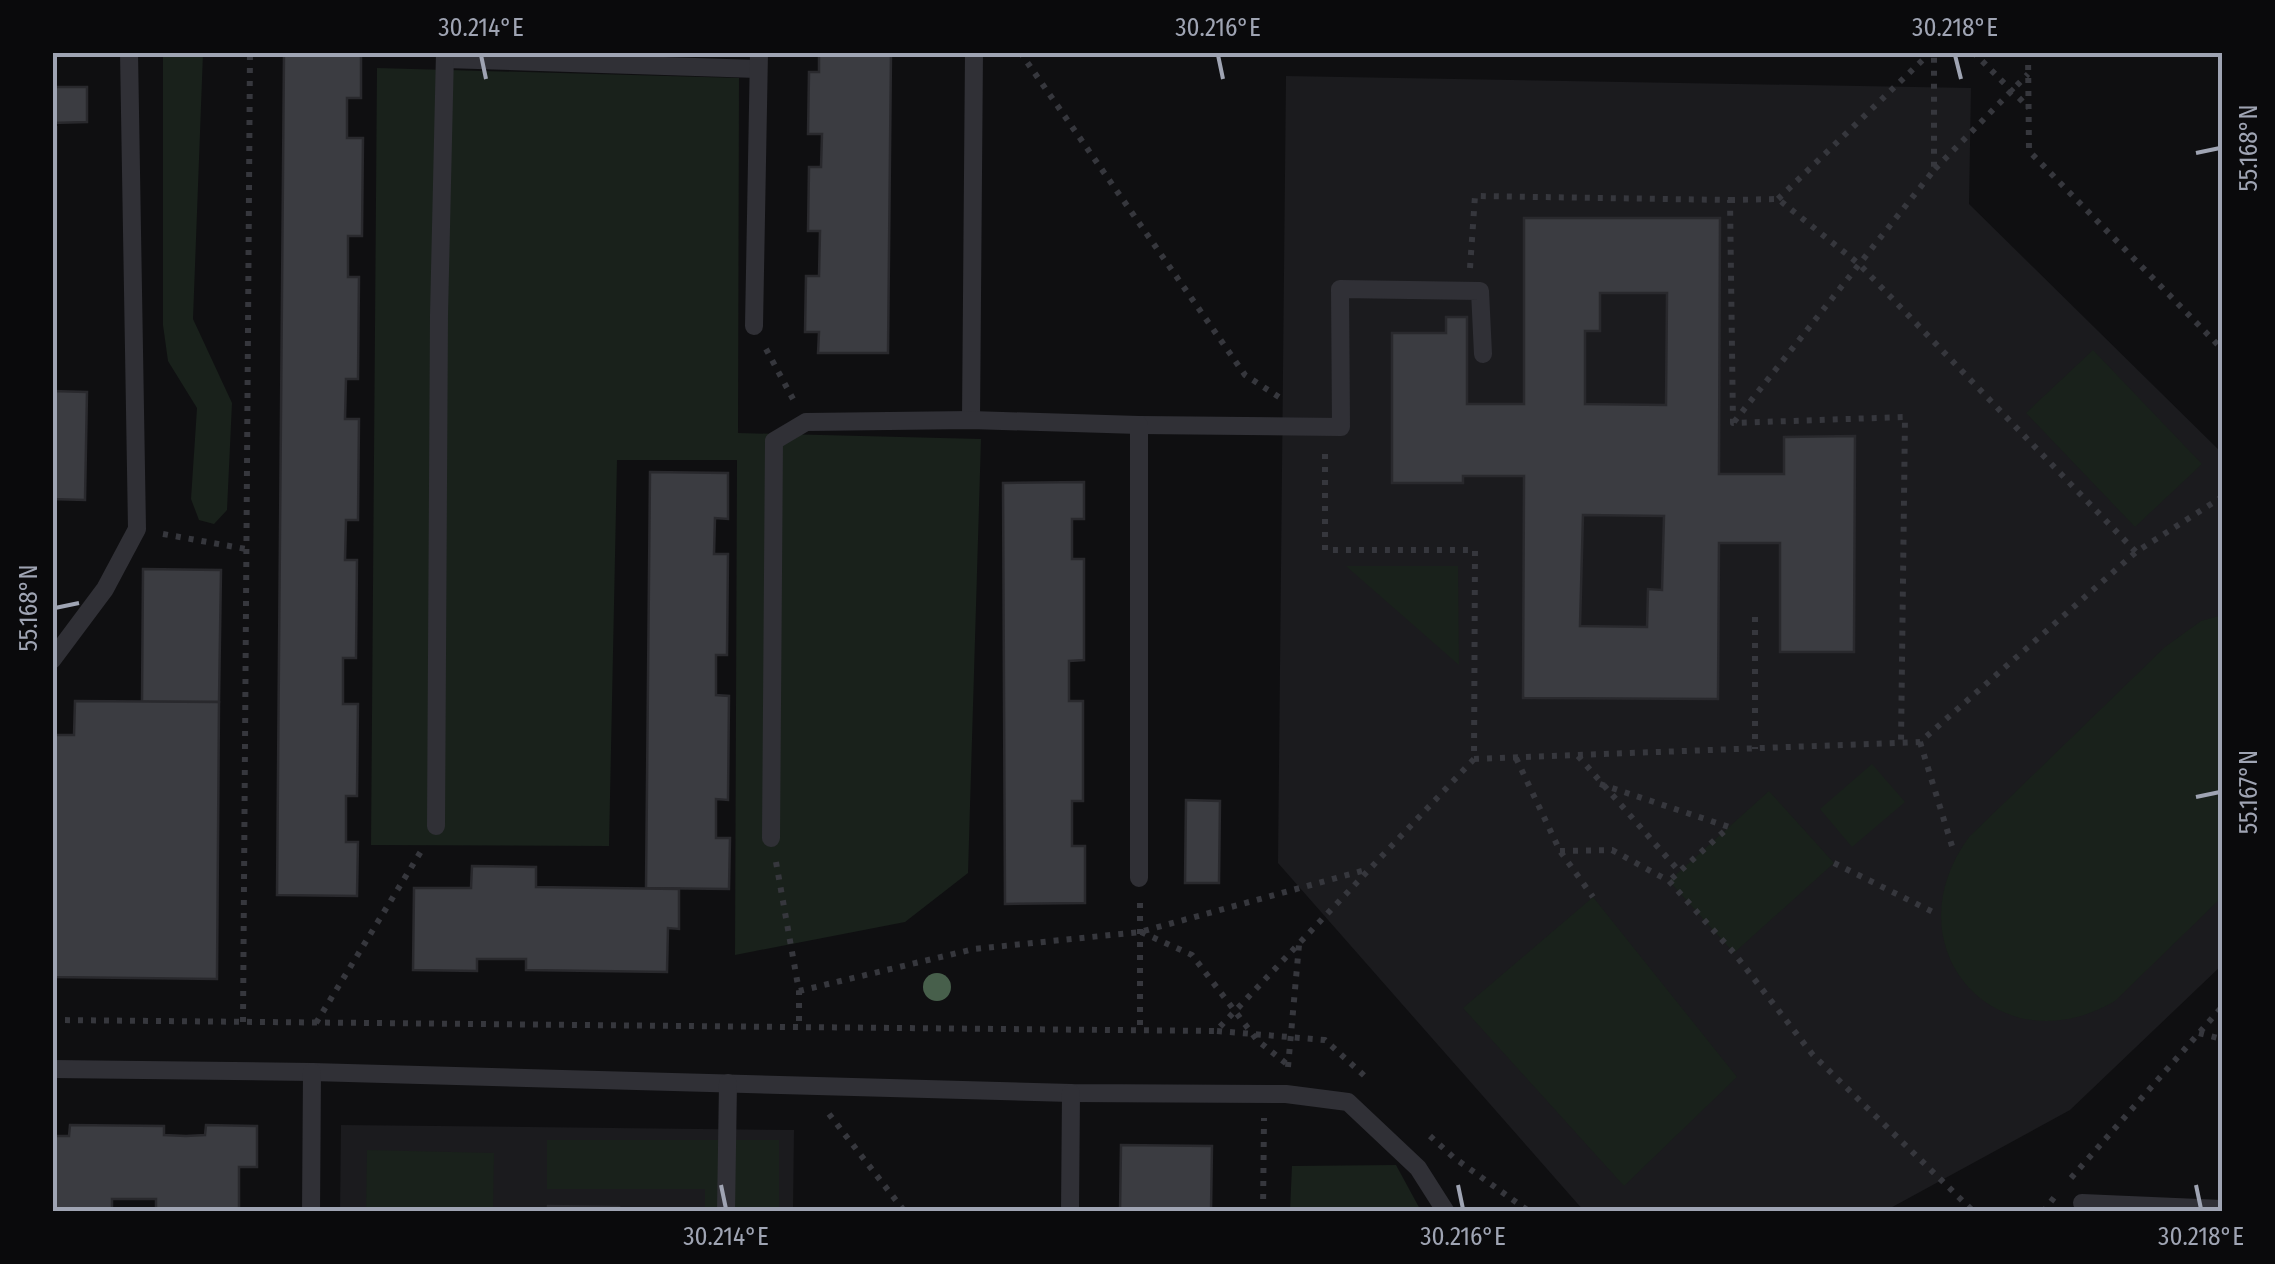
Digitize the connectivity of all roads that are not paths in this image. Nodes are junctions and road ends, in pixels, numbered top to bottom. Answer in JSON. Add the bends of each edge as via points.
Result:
{"nodes":[{"id":1,"x":129,"y":52,"type":"edge"},
{"id":2,"x":974,"y":52,"type":"edge"},
{"id":3,"x":445,"y":56,"type":"edge"},
{"id":4,"x":758,"y":60,"type":"edge"},
{"id":5,"x":754,"y":326,"type":"road end"},
{"id":6,"x":1483,"y":354,"type":"dead end"},
{"id":7,"x":970,"y":420,"type":"junction"},
{"id":8,"x":1139,"y":425,"type":"junction"},
{"id":9,"x":52,"y":660,"type":"edge"},
{"id":10,"x":436,"y":826,"type":"road end"},
{"id":11,"x":772,"y":838,"type":"road end"},
{"id":12,"x":1139,"y":878,"type":"road end"},
{"id":13,"x":52,"y":1069,"type":"edge"},
{"id":14,"x":312,"y":1072,"type":"junction"},
{"id":15,"x":728,"y":1083,"type":"junction"},
{"id":16,"x":1071,"y":1093,"type":"junction"},
{"id":17,"x":2082,"y":1204,"type":"dead end"},
{"id":18,"x":2222,"y":1209,"type":"edge"},
{"id":19,"x":311,"y":1212,"type":"edge"},
{"id":20,"x":726,"y":1212,"type":"edge"},
{"id":21,"x":1070,"y":1212,"type":"edge"},
{"id":22,"x":1446,"y":1212,"type":"edge"}],
"edges":[{"from":1,"to":9,"type":"lane","via":[[136,529],[106,589]]},
{"from":2,"to":7,"type":"lane"},
{"from":3,"to":4,"type":"lane"},
{"from":3,"to":10,"type":"lane"},
{"from":4,"to":5,"type":"lane"},
{"from":6,"to":8,"type":"lane","via":[[1480,290],[1340,289],[1342,427]]},
{"from":7,"to":8,"type":"lane"},
{"from":7,"to":11,"type":"lane","via":[[806,422],[774,441]]},
{"from":8,"to":12,"type":"lane"},
{"from":13,"to":14,"type":"lane"},
{"from":14,"to":15,"type":"lane"},
{"from":14,"to":19,"type":"lane"},
{"from":15,"to":16,"type":"lane"},
{"from":15,"to":20,"type":"lane"},
{"from":16,"to":21,"type":"lane"},
{"from":16,"to":22,"type":"lane","via":[[1286,1094],[1348,1102],[1418,1168]]},
{"from":17,"to":18,"type":"lane"}]}
